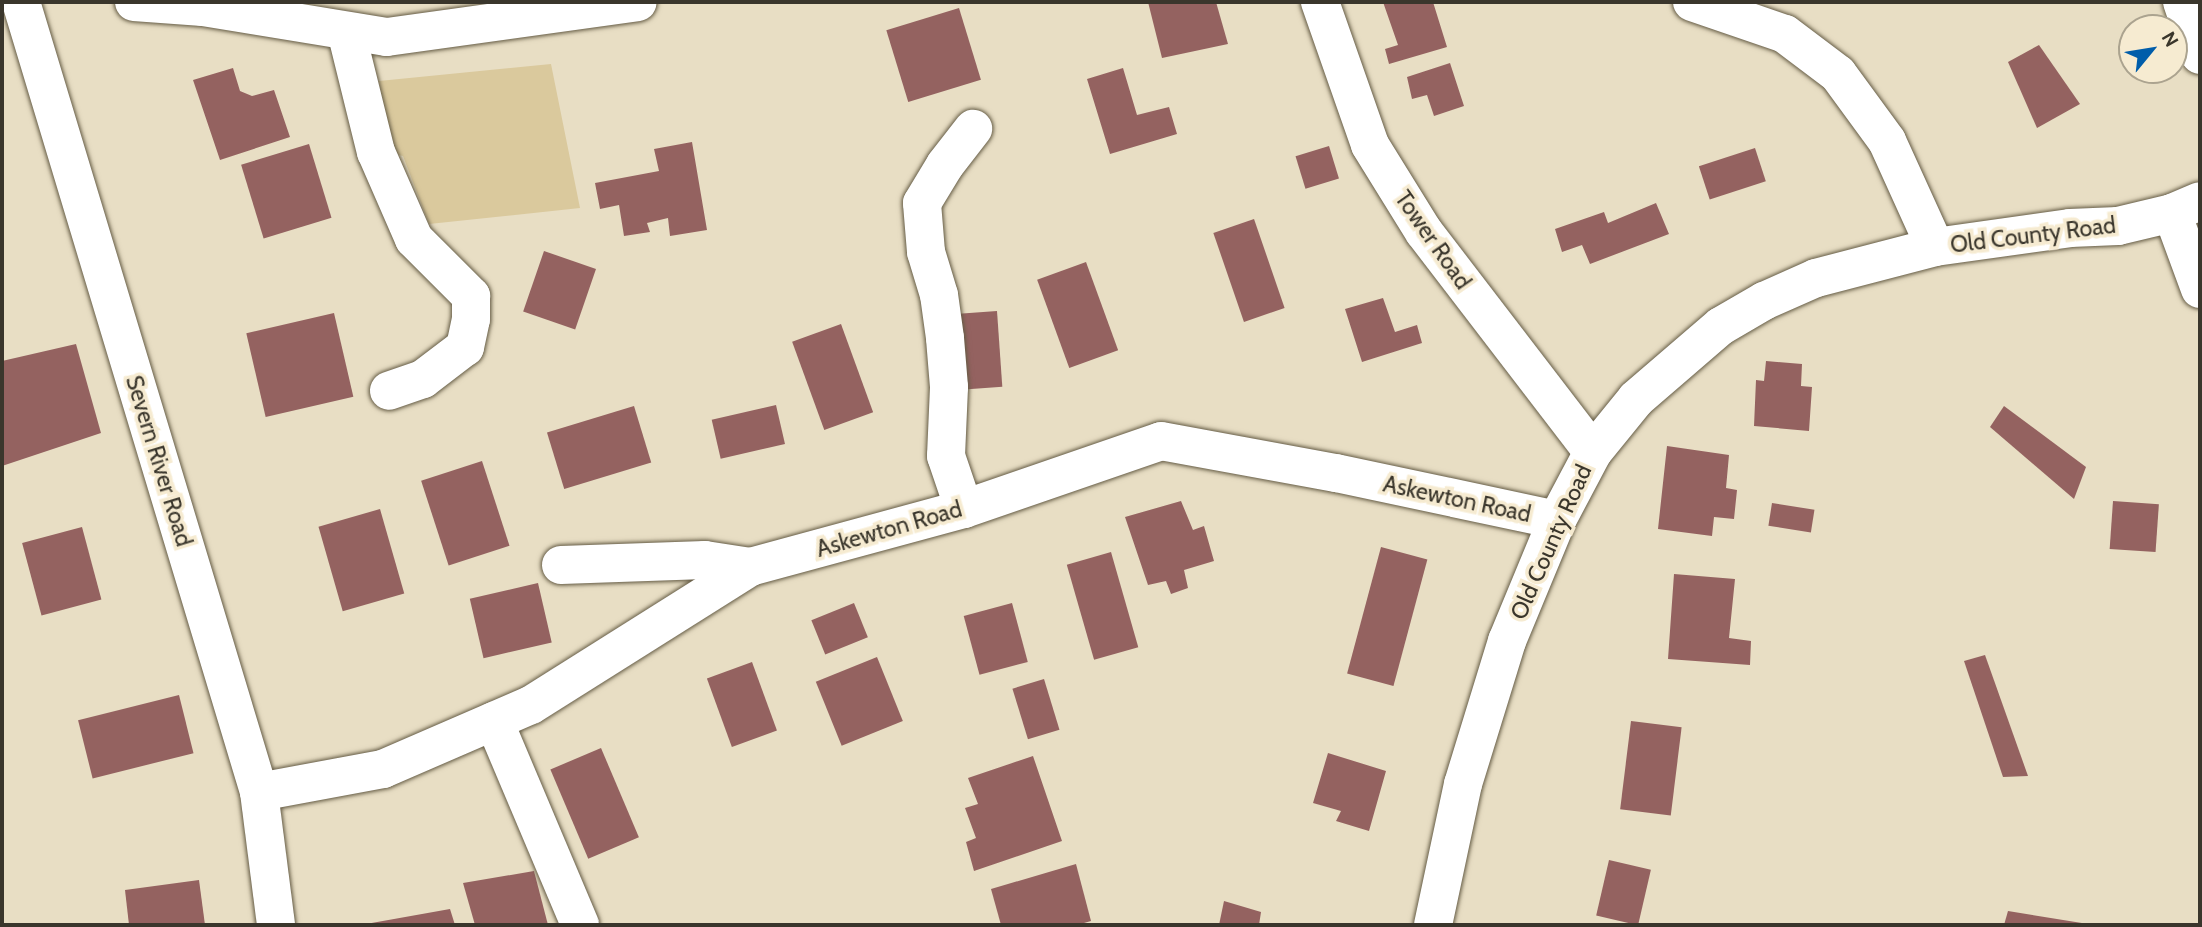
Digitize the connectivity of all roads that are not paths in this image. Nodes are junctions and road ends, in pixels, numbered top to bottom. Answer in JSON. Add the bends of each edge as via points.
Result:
{"nodes":[{"id":1,"x":21,"y":2,"type":"edge"},
{"id":2,"x":134,"y":2,"type":"edge"},
{"id":3,"x":638,"y":2,"type":"edge"},
{"id":4,"x":1320,"y":2,"type":"edge"},
{"id":5,"x":1692,"y":2,"type":"edge"},
{"id":6,"x":2182,"y":2,"type":"edge"},
{"id":7,"x":346,"y":31,"type":"junction"},
{"id":8,"x":2200,"y":55,"type":"edge"},
{"id":9,"x":973,"y":129,"type":"dead end"},
{"id":10,"x":2186,"y":207,"type":"edge"},
{"id":11,"x":1935,"y":247,"type":"junction"},
{"id":12,"x":2200,"y":289,"type":"edge"},
{"id":13,"x":389,"y":391,"type":"dead end"},
{"id":14,"x":1593,"y":452,"type":"junction"},
{"id":15,"x":964,"y":509,"type":"junction"},
{"id":16,"x":1557,"y":520,"type":"junction"},
{"id":17,"x":561,"y":565,"type":"dead end"},
{"id":18,"x":750,"y":567,"type":"junction"},
{"id":19,"x":494,"y":721,"type":"junction"},
{"id":20,"x":259,"y":792,"type":"junction"},
{"id":21,"x":276,"y":925,"type":"edge"},
{"id":22,"x":580,"y":925,"type":"edge"},
{"id":23,"x":1433,"y":925,"type":"edge"}],
"edges":[{"from":1,"to":20,"type":"street","name":"Severn River Road"},
{"from":2,"to":7,"type":"street","via":[[203,7]]},
{"from":3,"to":7,"type":"street","via":[[387,37]]},
{"from":4,"to":14,"type":"street","name":"Tower Road","via":[[1377,156],[1424,232]]},
{"from":5,"to":11,"type":"street","via":[[1786,34],[1838,74],[1887,141]]},
{"from":6,"to":8,"type":"street"},
{"from":7,"to":13,"type":"street","via":[[376,152],[414,239],[471,296],[465,347],[423,379]]},
{"from":9,"to":15,"type":"street","via":[[922,203],[926,252],[945,338],[949,387],[946,456]]},
{"from":10,"to":11,"type":"street","name":"Old County Road","via":[[2118,226]]},
{"from":10,"to":12,"type":"street"},
{"from":11,"to":14,"type":"street","name":"Old County Road","via":[[1816,278],[1721,326],[1636,399]]},
{"from":14,"to":16,"type":"street","name":"Old County Road"},
{"from":15,"to":16,"type":"street","name":"Askewton Road","via":[[1160,441],[1336,472]]},
{"from":15,"to":18,"type":"street","name":"Askewton Road"},
{"from":16,"to":23,"type":"street","name":"Old County Road","via":[[1492,684],[1463,784]]},
{"from":17,"to":18,"type":"street","via":[[705,559]]},
{"from":18,"to":19,"type":"street","name":"Askewton Road","via":[[531,705]]},
{"from":19,"to":20,"type":"street","name":"Askewton Road","via":[[383,769]]},
{"from":19,"to":22,"type":"street"},
{"from":20,"to":21,"type":"street","name":"Severn River Road"}]}
